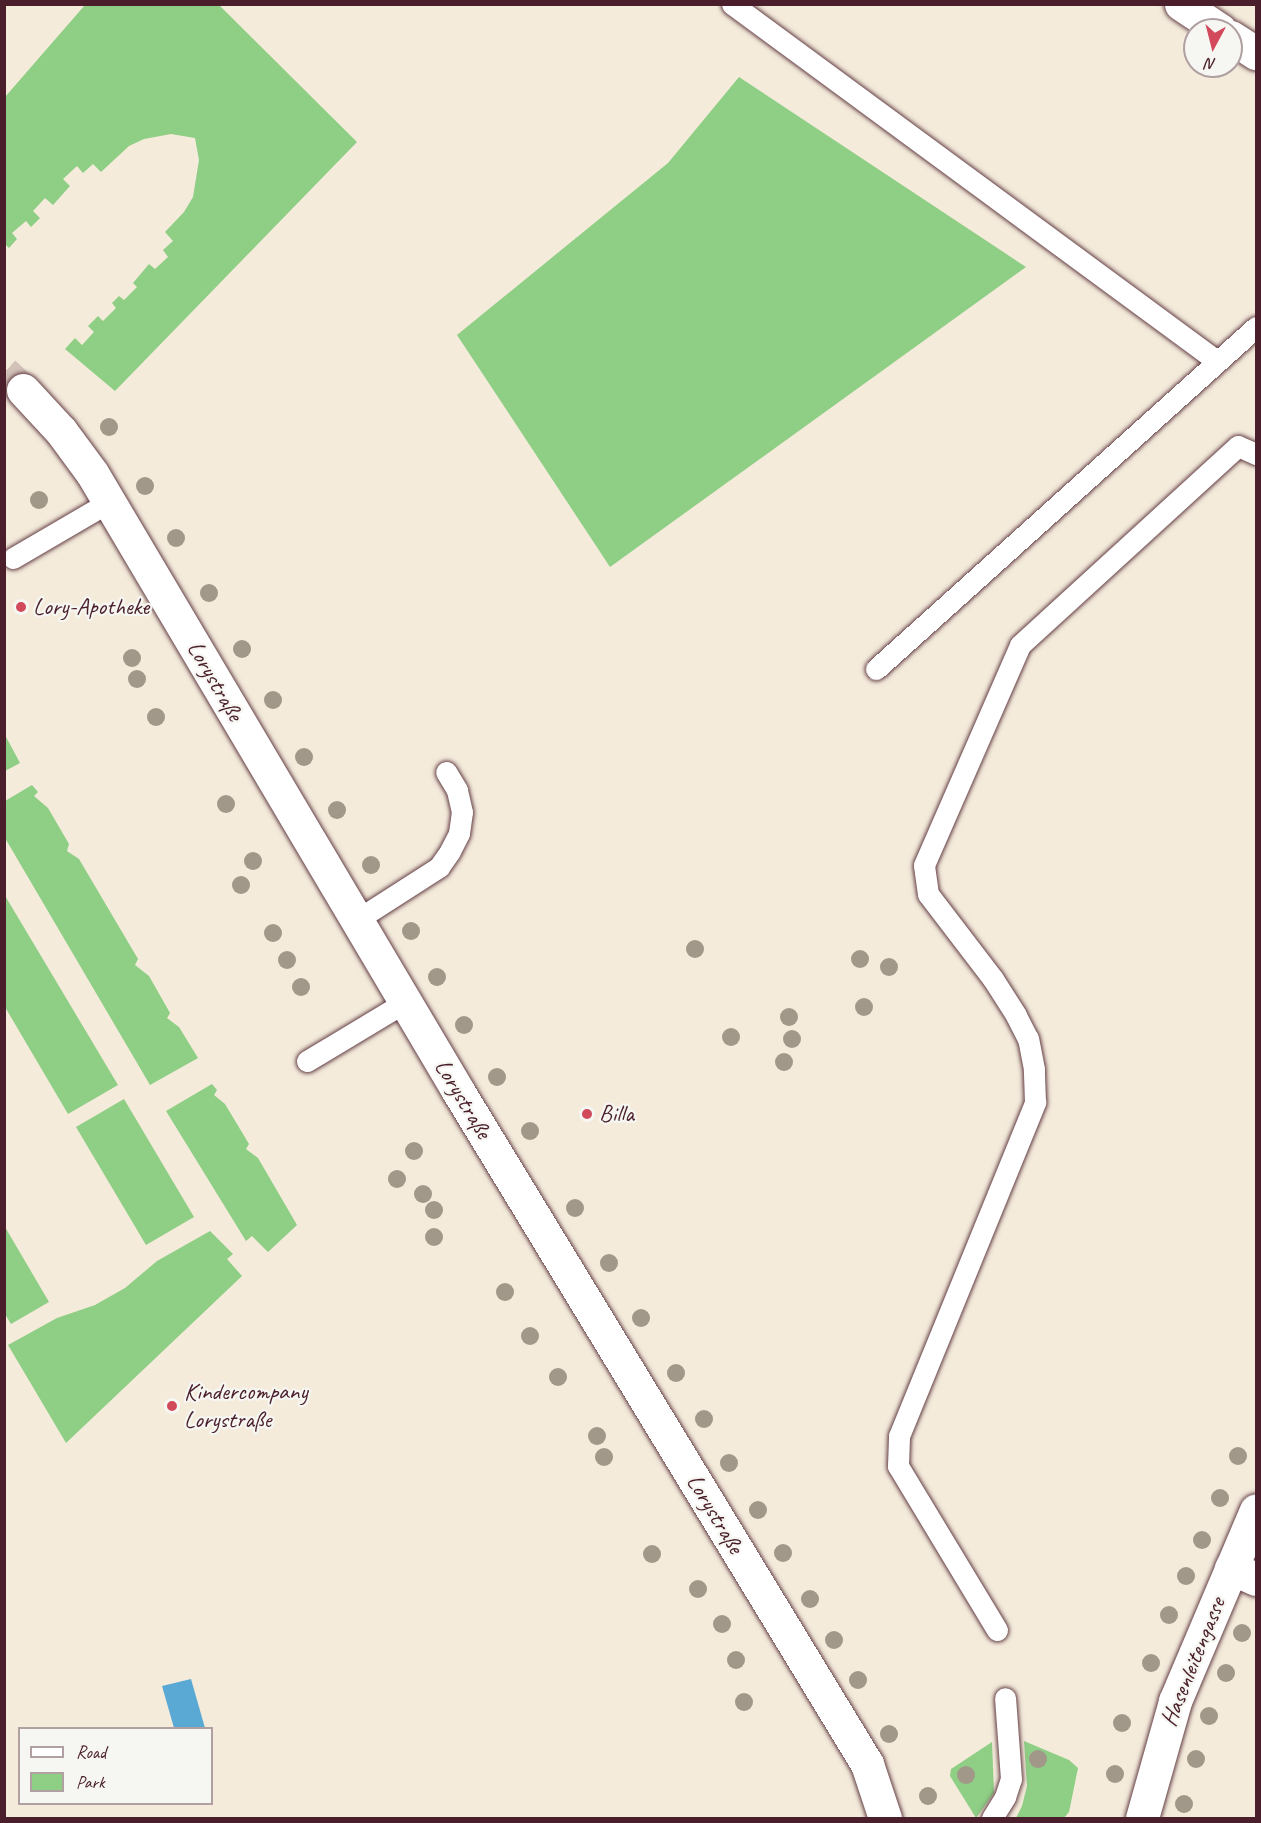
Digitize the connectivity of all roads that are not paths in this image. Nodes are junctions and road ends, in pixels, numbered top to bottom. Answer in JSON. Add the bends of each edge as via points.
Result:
{"nodes":[{"id":1,"x":732,"y":4,"type":"edge"},
{"id":2,"x":1181,"y":4,"type":"edge"},
{"id":3,"x":1202,"y":18,"type":"edge"},
{"id":4,"x":1243,"y":44,"type":"edge"},
{"id":5,"x":1257,"y":53,"type":"edge"},
{"id":6,"x":1257,"y":327,"type":"edge"},
{"id":7,"x":1217,"y":361,"type":"junction"},
{"id":8,"x":23,"y":390,"type":"tunnel mouth"},
{"id":9,"x":1257,"y":454,"type":"edge"},
{"id":10,"x":109,"y":502,"type":"junction"},
{"id":11,"x":13,"y":558,"type":"dead end"},
{"id":12,"x":876,"y":669,"type":"dead end"},
{"id":13,"x":446,"y":772,"type":"dead end"},
{"id":14,"x":356,"y":921,"type":"junction"},
{"id":15,"x":405,"y":1002,"type":"junction"},
{"id":16,"x":307,"y":1060,"type":"dead end"},
{"id":17,"x":1257,"y":1510,"type":"edge"},
{"id":18,"x":1244,"y":1574,"type":"edge"},
{"id":19,"x":997,"y":1630,"type":"dead end"},
{"id":20,"x":1005,"y":1698,"type":"dead end"},
{"id":21,"x":885,"y":1818,"type":"edge"},
{"id":22,"x":992,"y":1818,"type":"edge"},
{"id":23,"x":1142,"y":1818,"type":"edge"}],
"edges":[{"from":1,"to":7,"type":"lane"},
{"from":2,"to":3,"type":"street"},
{"from":4,"to":5,"type":"street"},
{"from":6,"to":7,"type":"lane"},
{"from":7,"to":12,"type":"lane"},
{"from":8,"to":10,"type":"street","name":"Lorystraße","via":[[61,431]]},
{"from":9,"to":19,"type":"lane","via":[[1238,446],[1020,645],[924,865],[928,894],[1016,1015],[1028,1040],[1034,1069],[1035,1102],[898,1436],[898,1466]]},
{"from":10,"to":11,"type":"lane"},
{"from":10,"to":14,"type":"street","name":"Lorystraße"},
{"from":13,"to":14,"type":"lane","via":[[462,812],[459,833],[450,850],[439,867]]},
{"from":14,"to":15,"type":"street","name":"Lorystraße"},
{"from":15,"to":16,"type":"lane"},
{"from":15,"to":21,"type":"street","name":"Lorystraße","via":[[867,1764]]},
{"from":17,"to":18,"type":"street","name":"Hasenleitengasse"},
{"from":18,"to":23,"type":"street","name":"Hasenleitengasse","via":[[1175,1701]]},
{"from":20,"to":22,"type":"lane","via":[[1011,1779]]}]}
